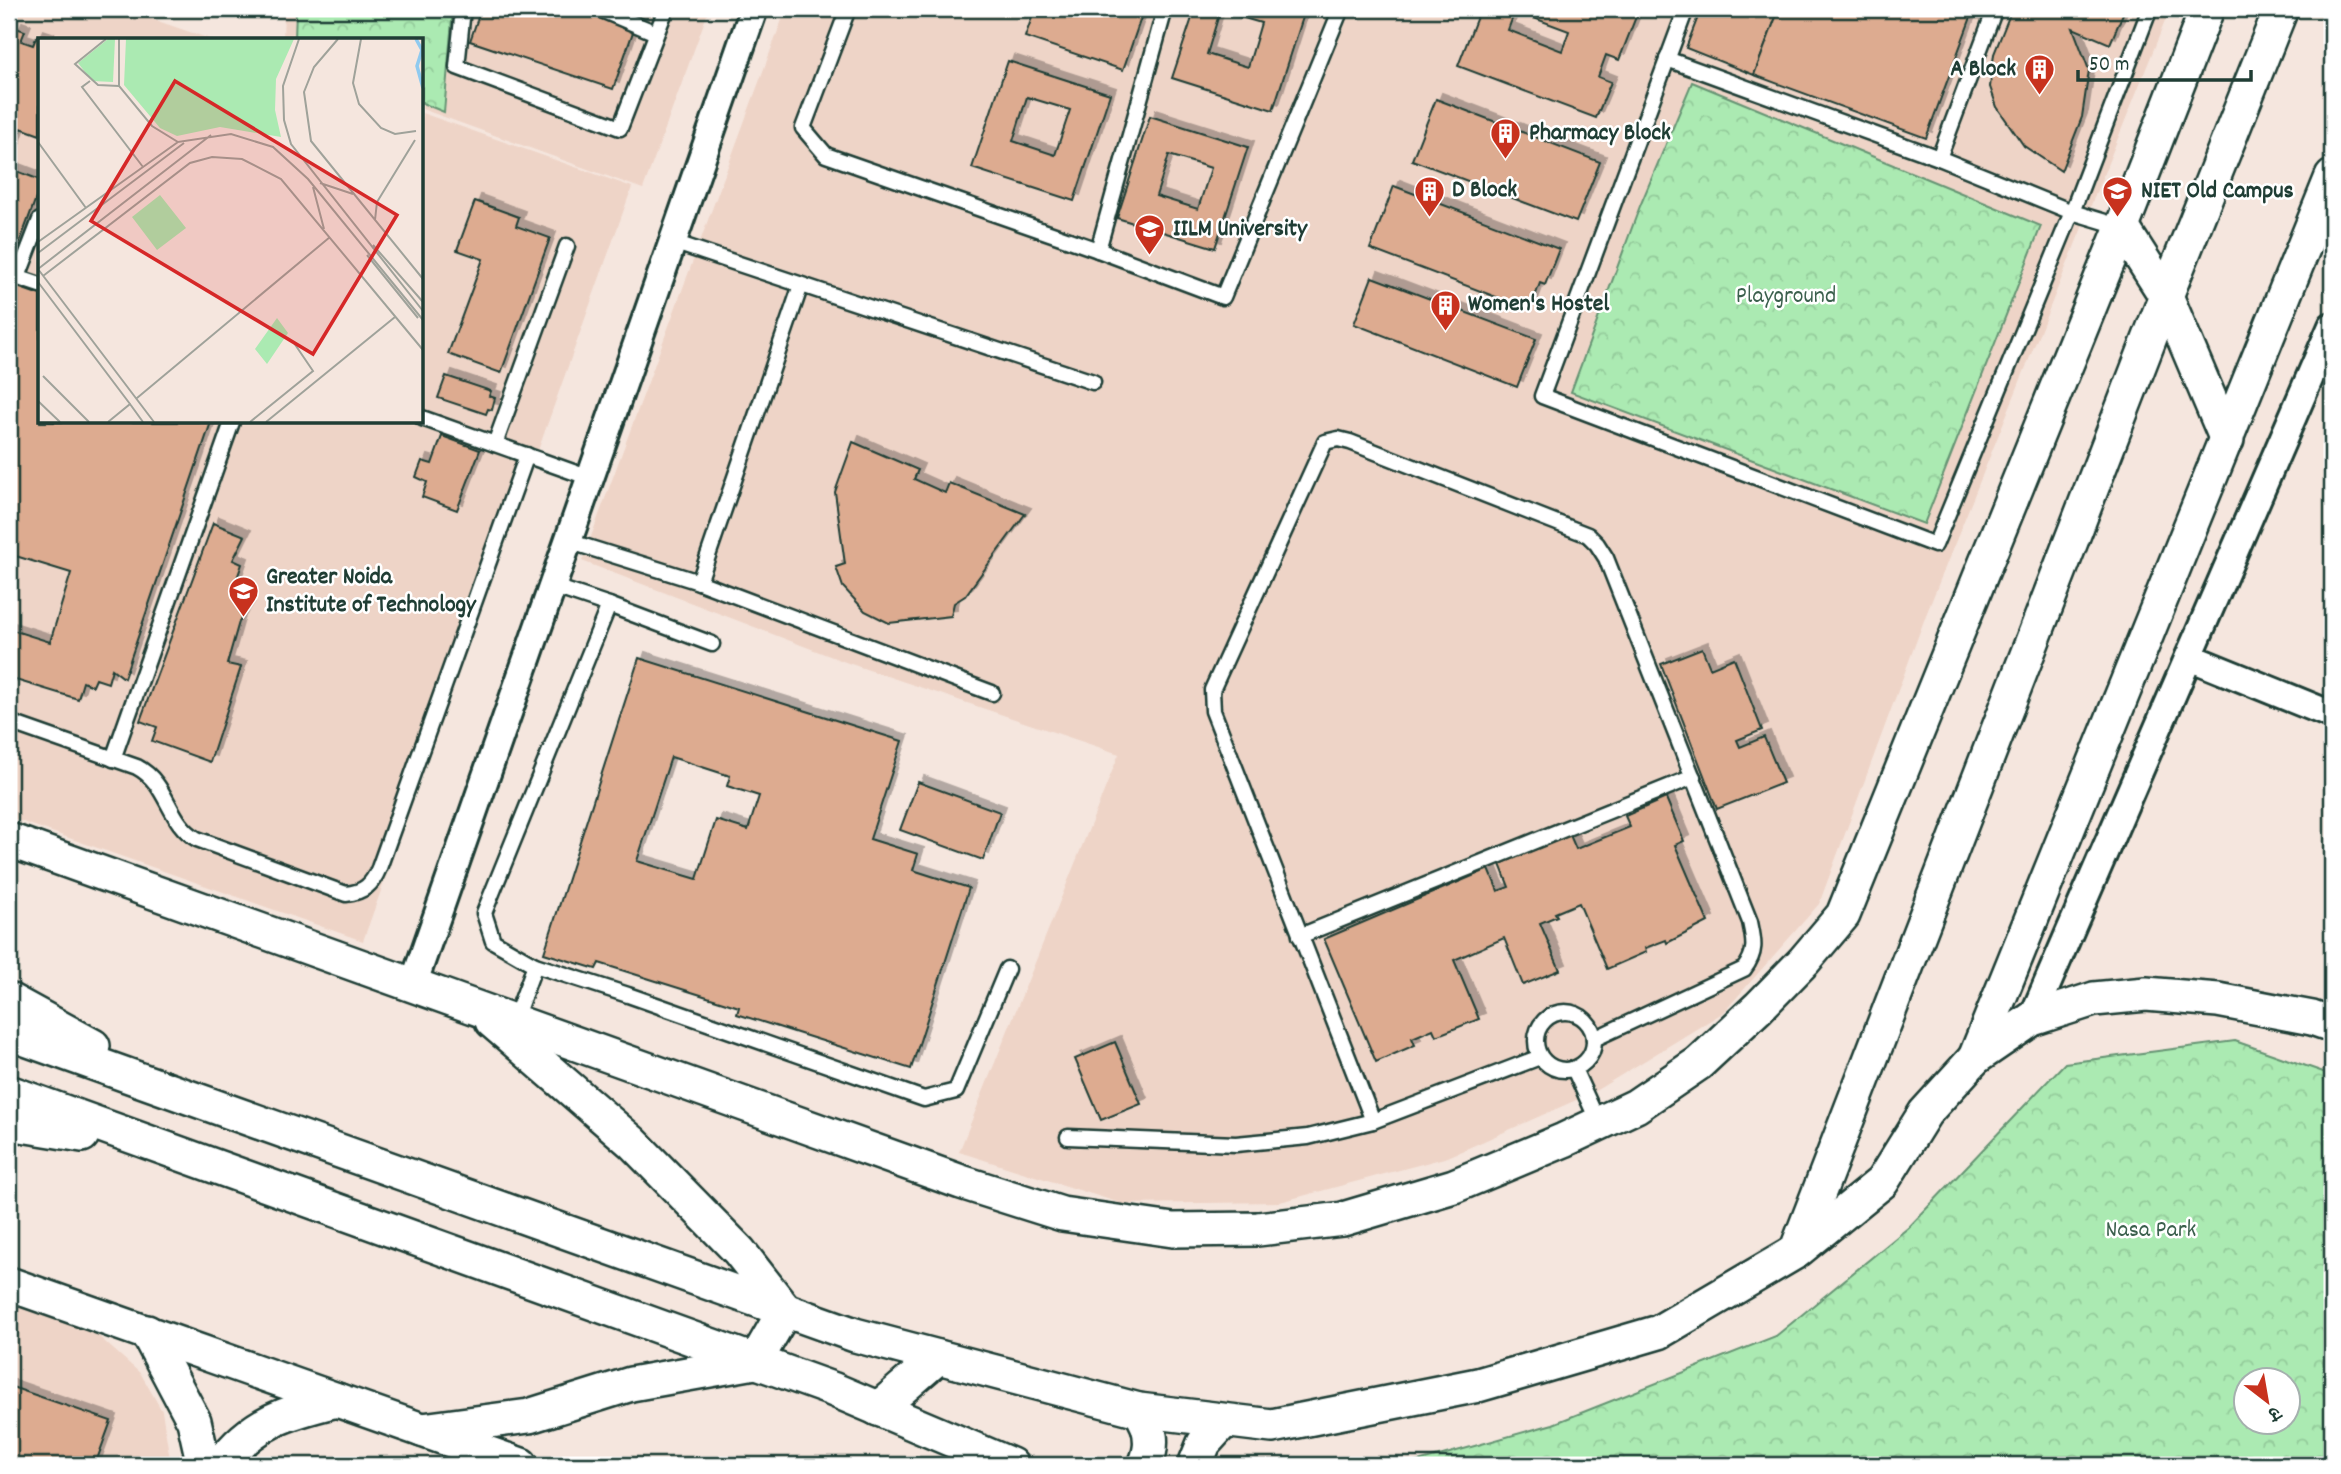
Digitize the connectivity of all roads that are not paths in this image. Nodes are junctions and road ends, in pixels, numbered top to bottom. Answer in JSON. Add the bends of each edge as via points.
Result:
{"nodes":[{"id":1,"x":463,"y":9,"type":"edge"},
{"id":2,"x":599,"y":9,"type":"edge"},
{"id":3,"x":666,"y":9,"type":"edge"},
{"id":4,"x":754,"y":9,"type":"edge"},
{"id":5,"x":848,"y":9,"type":"edge"},
{"id":6,"x":1166,"y":9,"type":"edge"},
{"id":7,"x":1341,"y":9,"type":"edge"},
{"id":8,"x":1686,"y":9,"type":"edge"},
{"id":9,"x":1995,"y":9,"type":"edge"},
{"id":10,"x":2145,"y":9,"type":"edge"},
{"id":11,"x":2207,"y":9,"type":"edge"},
{"id":12,"x":2281,"y":9,"type":"edge"},
{"id":13,"x":656,"y":33,"type":"junction"},
{"id":14,"x":1667,"y":60,"type":"junction"},
{"id":15,"x":1939,"y":158,"type":"junction"},
{"id":16,"x":2332,"y":177,"type":"edge"},
{"id":17,"x":2072,"y":212,"type":"junction"},
{"id":18,"x":38,"y":224,"type":"edge"},
{"id":19,"x":2122,"y":227,"type":"junction"},
{"id":20,"x":673,"y":242,"type":"junction"},
{"id":21,"x":567,"y":246,"type":"dead end"},
{"id":22,"x":1098,"y":250,"type":"junction"},
{"id":23,"x":13,"y":276,"type":"edge"},
{"id":24,"x":38,"y":284,"type":"edge"},
{"id":25,"x":801,"y":285,"type":"junction"},
{"id":26,"x":2166,"y":296,"type":"junction"},
{"id":27,"x":2332,"y":327,"type":"edge"},
{"id":28,"x":1093,"y":383,"type":"dead end"},
{"id":29,"x":424,"y":419,"type":"edge"},
{"id":30,"x":231,"y":424,"type":"edge"},
{"id":31,"x":2227,"y":440,"type":"junction"},
{"id":32,"x":495,"y":444,"type":"junction"},
{"id":33,"x":527,"y":455,"type":"junction"},
{"id":34,"x":590,"y":478,"type":"junction"},
{"id":35,"x":568,"y":541,"type":"junction"},
{"id":36,"x":699,"y":582,"type":"junction"},
{"id":37,"x":552,"y":586,"type":"junction"},
{"id":38,"x":609,"y":605,"type":"junction"},
{"id":39,"x":712,"y":644,"type":"dead end"},
{"id":40,"x":2189,"y":657,"type":"junction"},
{"id":41,"x":992,"y":693,"type":"dead end"},
{"id":42,"x":2332,"y":715,"type":"edge"},
{"id":43,"x":9,"y":722,"type":"edge"},
{"id":44,"x":113,"y":759,"type":"junction"},
{"id":45,"x":1693,"y":777,"type":"junction"},
{"id":46,"x":9,"y":841,"type":"edge"},
{"id":47,"x":1300,"y":936,"type":"junction"},
{"id":48,"x":535,"y":965,"type":"junction"},
{"id":49,"x":1007,"y":969,"type":"dead end"},
{"id":50,"x":413,"y":985,"type":"junction"},
{"id":51,"x":9,"y":1000,"type":"edge"},
{"id":52,"x":477,"y":1008,"type":"junction"},
{"id":53,"x":2032,"y":1019,"type":"junction"},
{"id":54,"x":514,"y":1021,"type":"junction"},
{"id":55,"x":2332,"y":1025,"type":"edge"},
{"id":56,"x":9,"y":1033,"type":"edge"},
{"id":57,"x":1594,"y":1039,"type":"junction"},
{"id":58,"x":1539,"y":1057,"type":"junction"},
{"id":59,"x":1975,"y":1058,"type":"junction"},
{"id":60,"x":1574,"y":1069,"type":"junction"},
{"id":61,"x":9,"y":1092,"type":"edge"},
{"id":62,"x":184,"y":1096,"type":"junction"},
{"id":63,"x":1373,"y":1121,"type":"junction"},
{"id":64,"x":9,"y":1122,"type":"edge"},
{"id":65,"x":1599,"y":1124,"type":"junction"},
{"id":66,"x":1068,"y":1138,"type":"dead end"},
{"id":67,"x":164,"y":1149,"type":"junction"},
{"id":68,"x":1797,"y":1251,"type":"junction"},
{"id":69,"x":9,"y":1283,"type":"edge"},
{"id":70,"x":785,"y":1310,"type":"junction"},
{"id":71,"x":146,"y":1332,"type":"junction"},
{"id":72,"x":938,"y":1357,"type":"junction"},
{"id":73,"x":755,"y":1362,"type":"junction"},
{"id":74,"x":337,"y":1400,"type":"junction"},
{"id":75,"x":878,"y":1409,"type":"junction"},
{"id":76,"x":1139,"y":1410,"type":"junction"},
{"id":77,"x":1224,"y":1421,"type":"junction"},
{"id":78,"x":422,"y":1430,"type":"junction"},
{"id":79,"x":204,"y":1465,"type":"edge"},
{"id":80,"x":221,"y":1465,"type":"edge"},
{"id":81,"x":521,"y":1465,"type":"edge"},
{"id":82,"x":1011,"y":1465,"type":"edge"},
{"id":83,"x":1145,"y":1465,"type":"edge"},
{"id":84,"x":1195,"y":1465,"type":"edge"}],
"edges":[{"from":1,"to":13,"type":"lane","via":[[457,67],[620,128]]},
{"from":2,"to":13,"type":"lane"},
{"from":3,"to":13,"type":"lane"},
{"from":4,"to":20,"type":"street"},
{"from":5,"to":22,"type":"lane","via":[[803,128],[826,155]]},
{"from":6,"to":22,"type":"lane"},
{"from":7,"to":22,"type":"lane","via":[[1223,297]]},
{"from":8,"to":14,"type":"lane"},
{"from":9,"to":15,"type":"lane"},
{"from":10,"to":17,"type":"lane","via":[[2150,10]]},
{"from":11,"to":19,"type":"street"},
{"from":12,"to":26,"type":"street"},
{"from":14,"to":15,"type":"lane"},
{"from":14,"to":17,"type":"lane","via":[[1542,396],[1935,545]]},
{"from":15,"to":17,"type":"lane"},
{"from":16,"to":31,"type":"street"},
{"from":17,"to":19,"type":"lane"},
{"from":18,"to":23,"type":"lane"},
{"from":19,"to":26,"type":"street"},
{"from":19,"to":65,"type":"street","via":[[1843,915],[1786,980],[1699,1063],[1636,1106]]},
{"from":20,"to":25,"type":"lane"},
{"from":20,"to":34,"type":"street"},
{"from":21,"to":32,"type":"lane"},
{"from":23,"to":24,"type":"lane"},
{"from":25,"to":28,"type":"lane"},
{"from":25,"to":36,"type":"lane"},
{"from":26,"to":31,"type":"street"},
{"from":26,"to":68,"type":"street"},
{"from":27,"to":40,"type":"street"},
{"from":29,"to":32,"type":"lane"},
{"from":30,"to":44,"type":"lane"},
{"from":31,"to":59,"type":"street"},
{"from":32,"to":33,"type":"lane"},
{"from":33,"to":34,"type":"lane"},
{"from":33,"to":44,"type":"lane","via":[[369,887],[346,894],[197,839],[180,824],[150,774]]},
{"from":34,"to":35,"type":"street"},
{"from":35,"to":36,"type":"lane"},
{"from":35,"to":37,"type":"street"},
{"from":36,"to":41,"type":"lane"},
{"from":37,"to":38,"type":"lane"},
{"from":37,"to":50,"type":"street"},
{"from":38,"to":39,"type":"lane"},
{"from":38,"to":48,"type":"lane","via":[[484,912],[493,941]]},
{"from":40,"to":42,"type":"street"},
{"from":40,"to":53,"type":"street"},
{"from":43,"to":44,"type":"lane"},
{"from":45,"to":47,"type":"lane"},
{"from":45,"to":47,"type":"lane","via":[[1606,558],[1588,535],[1350,442],[1325,442],[1213,690],[1213,711]]},
{"from":45,"to":57,"type":"lane","via":[[1750,922],[1754,956],[1731,976]]},
{"from":46,"to":50,"type":"street"},
{"from":47,"to":63,"type":"lane"},
{"from":48,"to":49,"type":"lane","via":[[924,1099],[956,1091]]},
{"from":48,"to":54,"type":"lane"},
{"from":50,"to":52,"type":"street"},
{"from":51,"to":62,"type":"street"},
{"from":52,"to":54,"type":"street"},
{"from":52,"to":70,"type":"street","via":[[632,1142],[739,1251]]},
{"from":53,"to":55,"type":"street","via":[[2094,999],[2147,994],[2218,1000]]},
{"from":53,"to":59,"type":"street"},
{"from":54,"to":65,"type":"street","via":[[961,1182],[1062,1214],[1173,1230],[1258,1229],[1343,1219],[1454,1185]]},
{"from":56,"to":62,"type":"street"},
{"from":57,"to":58,"type":"lane","via":[[1579,1015],[1560,1012],[1538,1029]]},
{"from":57,"to":60,"type":"lane","via":[[1589,1058]]},
{"from":58,"to":60,"type":"lane","via":[[1555,1069]]},
{"from":58,"to":63,"type":"lane"},
{"from":59,"to":68,"type":"street","via":[[1925,1113],[1882,1182]]},
{"from":60,"to":65,"type":"lane"},
{"from":61,"to":67,"type":"street"},
{"from":62,"to":70,"type":"street"},
{"from":63,"to":66,"type":"lane","via":[[1308,1137],[1236,1144]]},
{"from":64,"to":67,"type":"street"},
{"from":67,"to":73,"type":"street"},
{"from":68,"to":77,"type":"street","via":[[1646,1336],[1464,1388],[1272,1426]]},
{"from":69,"to":71,"type":"street"},
{"from":70,"to":72,"type":"street"},
{"from":70,"to":73,"type":"street"},
{"from":71,"to":74,"type":"street"},
{"from":71,"to":79,"type":"street","via":[[194,1421]]},
{"from":72,"to":75,"type":"street"},
{"from":72,"to":76,"type":"street"},
{"from":73,"to":75,"type":"street"},
{"from":73,"to":78,"type":"street","via":[[631,1384],[529,1416]]},
{"from":74,"to":78,"type":"street"},
{"from":74,"to":80,"type":"street","via":[[296,1410],[251,1432]]},
{"from":75,"to":82,"type":"street"},
{"from":76,"to":77,"type":"street"},
{"from":76,"to":83,"type":"street","via":[[1151,1437]]},
{"from":77,"to":84,"type":"street","via":[[1204,1443]]},
{"from":78,"to":81,"type":"street"}]}
